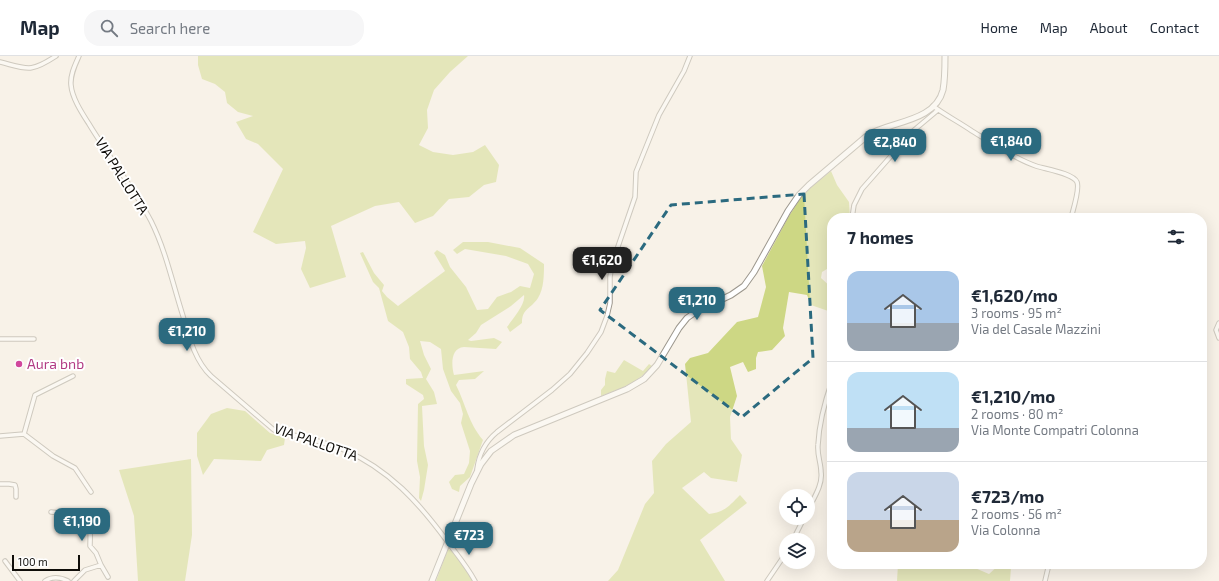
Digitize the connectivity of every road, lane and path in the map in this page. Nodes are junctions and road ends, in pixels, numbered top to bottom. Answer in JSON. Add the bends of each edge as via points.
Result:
{"nodes":[{"id":1,"x":56,"y":56,"type":"edge"},
{"id":2,"x":79,"y":56,"type":"edge"},
{"id":3,"x":690,"y":56,"type":"edge"},
{"id":4,"x":945,"y":56,"type":"edge"},
{"id":5,"x":0,"y":62,"type":"edge"},
{"id":6,"x":933,"y":106,"type":"junction"},
{"id":7,"x":938,"y":110,"type":"junction"},
{"id":8,"x":853,"y":213,"type":"edge"},
{"id":9,"x":1072,"y":213,"type":"edge"},
{"id":10,"x":1219,"y":323,"type":"edge"},
{"id":11,"x":1218,"y":337,"type":"edge"},
{"id":12,"x":34,"y":339,"type":"dead end"},
{"id":13,"x":0,"y":340,"type":"edge"},
{"id":14,"x":73,"y":376,"type":"dead end"},
{"id":15,"x":827,"y":399,"type":"edge"},
{"id":16,"x":24,"y":434,"type":"junction"},
{"id":17,"x":0,"y":436,"type":"edge"},
{"id":18,"x":477,"y":472,"type":"junction"},
{"id":19,"x":0,"y":484,"type":"edge"},
{"id":20,"x":91,"y":492,"type":"dead end"},
{"id":21,"x":815,"y":494,"type":"edge"},
{"id":22,"x":16,"y":497,"type":"dead end"},
{"id":23,"x":51,"y":512,"type":"dead end"},
{"id":24,"x":448,"y":542,"type":"junction"},
{"id":25,"x":5,"y":561,"type":"dead end"},
{"id":26,"x":779,"y":563,"type":"edge"},
{"id":27,"x":101,"y":565,"type":"junction"},
{"id":28,"x":1049,"y":569,"type":"edge"},
{"id":29,"x":108,"y":577,"type":"dead end"},
{"id":30,"x":20,"y":581,"type":"edge"},
{"id":31,"x":45,"y":581,"type":"edge"},
{"id":32,"x":68,"y":581,"type":"edge"},
{"id":33,"x":74,"y":581,"type":"edge"},
{"id":34,"x":432,"y":581,"type":"edge"},
{"id":35,"x":475,"y":581,"type":"edge"},
{"id":36,"x":767,"y":581,"type":"edge"},
{"id":37,"x":1045,"y":581,"type":"edge"}],
"edges":[{"from":1,"to":5,"type":"street","via":[[33,68]]},
{"from":2,"to":24,"type":"street","name":"VIA PALLOTTA","via":[[72,78],[72,92],[155,230],[188,334],[204,368],[274,430],[344,450],[363,458],[383,472],[411,497]]},
{"from":3,"to":18,"type":"street","via":[[660,113],[636,172],[635,197],[612,264],[610,303],[601,332],[570,374],[490,439],[480,455]]},
{"from":4,"to":6,"type":"street","via":[[943,89]]},
{"from":6,"to":7,"type":"street"},
{"from":6,"to":18,"type":"street","via":[[917,117],[868,135],[805,189],[791,206],[745,284],[731,295],[690,315],[679,328],[657,365],[641,381],[508,439],[489,453]]},
{"from":7,"to":8,"type":"street","via":[[904,139],[862,189]]},
{"from":7,"to":9,"type":"street","via":[[1022,160],[1075,179],[1078,187]]},
{"from":10,"to":11,"type":"street","via":[[1216,328]]},
{"from":12,"to":13,"type":"street"},
{"from":14,"to":16,"type":"street","via":[[35,395]]},
{"from":15,"to":21,"type":"street","via":[[818,439],[821,481]]},
{"from":16,"to":17,"type":"street"},
{"from":16,"to":20,"type":"street","via":[[52,456],[74,468]]},
{"from":18,"to":24,"type":"street"},
{"from":19,"to":22,"type":"street","via":[[16,486]]},
{"from":23,"to":27,"type":"street","via":[[86,520],[89,526],[90,547]]},
{"from":24,"to":34,"type":"street"},
{"from":24,"to":35,"type":"street","name":"VIA PALLOTTA","via":[[463,560]]},
{"from":25,"to":30,"type":"street"},
{"from":26,"to":36,"type":"street"},
{"from":27,"to":29,"type":"street"},
{"from":27,"to":33,"type":"street","via":[[85,570]]},
{"from":28,"to":37,"type":"street"},
{"from":31,"to":32,"type":"street","via":[[55,577]]}]}
